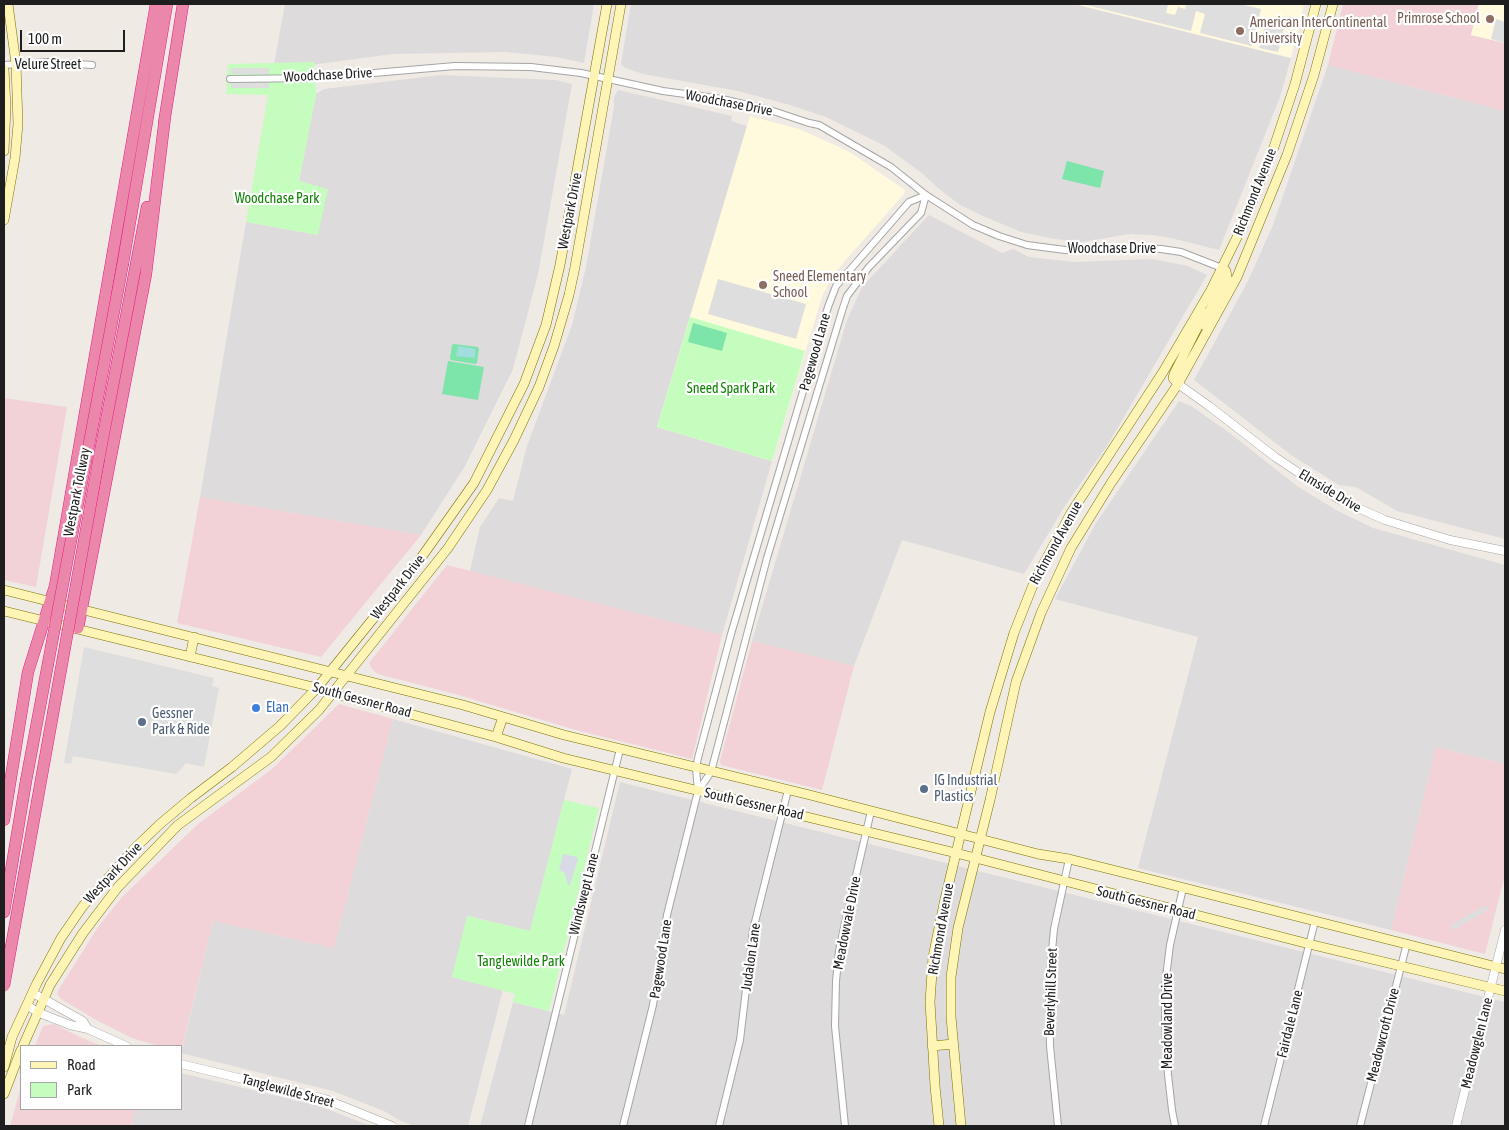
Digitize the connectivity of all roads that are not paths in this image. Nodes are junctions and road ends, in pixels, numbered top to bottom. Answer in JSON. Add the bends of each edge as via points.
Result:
{"nodes":[{"id":1,"x":8,"y":4,"type":"edge"},
{"id":2,"x":156,"y":4,"type":"edge"},
{"id":3,"x":167,"y":4,"type":"edge"},
{"id":4,"x":183,"y":4,"type":"edge"},
{"id":5,"x":607,"y":4,"type":"edge"},
{"id":6,"x":621,"y":4,"type":"edge"},
{"id":7,"x":1316,"y":4,"type":"edge"},
{"id":8,"x":1332,"y":4,"type":"edge"},
{"id":9,"x":1309,"y":31,"type":"junction"},
{"id":10,"x":1326,"y":32,"type":"junction"},
{"id":11,"x":16,"y":64,"type":"junction"},
{"id":12,"x":4,"y":65,"type":"edge"},
{"id":13,"x":92,"y":65,"type":"dead end"},
{"id":14,"x":4,"y":70,"type":"edge"},
{"id":15,"x":595,"y":76,"type":"junction"},
{"id":16,"x":608,"y":78,"type":"junction"},
{"id":17,"x":230,"y":79,"type":"dead end"},
{"id":18,"x":165,"y":116,"type":"junction"},
{"id":19,"x":1273,"y":150,"type":"junction"},
{"id":20,"x":4,"y":151,"type":"edge"},
{"id":21,"x":1287,"y":155,"type":"junction"},
{"id":22,"x":7,"y":188,"type":"edge"},
{"id":23,"x":926,"y":195,"type":"junction"},
{"id":24,"x":4,"y":220,"type":"edge"},
{"id":25,"x":1222,"y":268,"type":"junction"},
{"id":26,"x":1201,"y":308,"type":"junction"},
{"id":27,"x":1206,"y":333,"type":"junction"},
{"id":28,"x":1178,"y":384,"type":"junction"},
{"id":29,"x":1096,"y":476,"type":"junction"},
{"id":30,"x":474,"y":483,"type":"junction"},
{"id":31,"x":1111,"y":483,"type":"junction"},
{"id":32,"x":487,"y":490,"type":"junction"},
{"id":33,"x":1505,"y":551,"type":"edge"},
{"id":34,"x":411,"y":572,"type":"junction"},
{"id":35,"x":422,"y":580,"type":"junction"},
{"id":36,"x":4,"y":590,"type":"edge"},
{"id":37,"x":50,"y":602,"type":"junction"},
{"id":38,"x":82,"y":610,"type":"junction"},
{"id":39,"x":4,"y":611,"type":"edge"},
{"id":40,"x":43,"y":621,"type":"junction"},
{"id":41,"x":78,"y":628,"type":"junction"},
{"id":42,"x":194,"y":637,"type":"junction"},
{"id":43,"x":190,"y":657,"type":"junction"},
{"id":44,"x":331,"y":671,"type":"junction"},
{"id":45,"x":348,"y":675,"type":"junction"},
{"id":46,"x":317,"y":688,"type":"junction"},
{"id":47,"x":334,"y":693,"type":"junction"},
{"id":48,"x":990,"y":712,"type":"junction"},
{"id":49,"x":502,"y":717,"type":"junction"},
{"id":50,"x":1006,"y":722,"type":"junction"},
{"id":51,"x":496,"y":737,"type":"junction"},
{"id":52,"x":620,"y":749,"type":"junction"},
{"id":53,"x":696,"y":768,"type":"junction"},
{"id":54,"x":614,"y":771,"type":"junction"},
{"id":55,"x":711,"y":772,"type":"junction"},
{"id":56,"x":788,"y":790,"type":"junction"},
{"id":57,"x":698,"y":791,"type":"junction"},
{"id":58,"x":783,"y":811,"type":"junction"},
{"id":59,"x":871,"y":811,"type":"junction"},
{"id":60,"x":4,"y":820,"type":"edge"},
{"id":61,"x":160,"y":824,"type":"junction"},
{"id":62,"x":866,"y":832,"type":"junction"},
{"id":63,"x":168,"y":834,"type":"junction"},
{"id":64,"x":961,"y":835,"type":"junction"},
{"id":65,"x":980,"y":840,"type":"junction"},
{"id":66,"x":956,"y":854,"type":"junction"},
{"id":67,"x":975,"y":859,"type":"junction"},
{"id":68,"x":1069,"y":859,"type":"junction"},
{"id":69,"x":1063,"y":882,"type":"junction"},
{"id":70,"x":1183,"y":888,"type":"junction"},
{"id":71,"x":83,"y":906,"type":"junction"},
{"id":72,"x":1177,"y":911,"type":"junction"},
{"id":73,"x":4,"y":912,"type":"edge"},
{"id":74,"x":94,"y":917,"type":"junction"},
{"id":75,"x":1315,"y":921,"type":"junction"},
{"id":76,"x":1505,"y":930,"type":"edge"},
{"id":77,"x":1407,"y":943,"type":"junction"},
{"id":78,"x":1309,"y":944,"type":"junction"},
{"id":79,"x":1400,"y":966,"type":"junction"},
{"id":80,"x":1501,"y":968,"type":"edge"},
{"id":81,"x":4,"y":986,"type":"edge"},
{"id":82,"x":1491,"y":987,"type":"junction"},
{"id":83,"x":1505,"y":991,"type":"edge"},
{"id":84,"x":33,"y":993,"type":"junction"},
{"id":85,"x":43,"y":998,"type":"junction"},
{"id":86,"x":27,"y":1005,"type":"junction"},
{"id":87,"x":37,"y":1012,"type":"junction"},
{"id":88,"x":88,"y":1029,"type":"junction"},
{"id":89,"x":953,"y":1044,"type":"junction"},
{"id":90,"x":23,"y":1045,"type":"edge"},
{"id":91,"x":124,"y":1045,"type":"edge"},
{"id":92,"x":932,"y":1046,"type":"junction"},
{"id":93,"x":20,"y":1053,"type":"edge"},
{"id":94,"x":182,"y":1064,"type":"edge"},
{"id":95,"x":4,"y":1067,"type":"edge"},
{"id":96,"x":4,"y":1094,"type":"edge"},
{"id":97,"x":392,"y":1126,"type":"edge"},
{"id":98,"x":528,"y":1126,"type":"edge"},
{"id":99,"x":623,"y":1126,"type":"edge"},
{"id":100,"x":719,"y":1126,"type":"edge"},
{"id":101,"x":845,"y":1126,"type":"edge"},
{"id":102,"x":939,"y":1126,"type":"edge"},
{"id":103,"x":961,"y":1126,"type":"edge"},
{"id":104,"x":1058,"y":1126,"type":"edge"},
{"id":105,"x":1176,"y":1126,"type":"edge"},
{"id":106,"x":1264,"y":1126,"type":"edge"},
{"id":107,"x":1360,"y":1126,"type":"edge"},
{"id":108,"x":1456,"y":1126,"type":"edge"}],
"edges":[{"from":1,"to":11,"type":"main road"},
{"from":2,"to":37,"type":"highway"},
{"from":3,"to":73,"type":"highway","name":"Westpark Tollway","bridge":true},
{"from":4,"to":18,"type":"highway","name":"Westpark Tollway"},
{"from":5,"to":15,"type":"main road","name":"Westpark Drive"},
{"from":6,"to":16,"type":"main road","name":"Westpark Drive"},
{"from":7,"to":9,"type":"main road","name":"Richmond Avenue"},
{"from":8,"to":10,"type":"main road","name":"Richmond Avenue"},
{"from":9,"to":10,"type":"main road"},
{"from":9,"to":19,"type":"main road","name":"Richmond Avenue"},
{"from":10,"to":21,"type":"main road","name":"Richmond Avenue"},
{"from":11,"to":12,"type":"street","name":"Velure Street"},
{"from":11,"to":13,"type":"street","name":"Velure Street"},
{"from":11,"to":22,"type":"main road","via":[[18,124]]},
{"from":14,"to":20,"type":"main road"},
{"from":15,"to":16,"type":"street","name":"Woodchase Drive"},
{"from":15,"to":17,"type":"street","name":"Woodchase Drive","via":[[531,67],[473,65],[316,78]]},
{"from":15,"to":30,"type":"main road","name":"Westpark Drive","via":[[546,325],[524,384]]},
{"from":16,"to":23,"type":"street","name":"Woodchase Drive","via":[[663,91],[745,104],[819,125],[891,167]]},
{"from":16,"to":32,"type":"main road","name":"Westpark Drive","via":[[569,295],[539,387]]},
{"from":18,"to":38,"type":"highway","via":[[146,274]]},
{"from":18,"to":81,"type":"highway","name":"Westpark Tollway","bridge":true,"via":[[99,458]]},
{"from":19,"to":21,"type":"main road"},
{"from":19,"to":25,"type":"main road","name":"Richmond Avenue","via":[[1244,224]]},
{"from":21,"to":27,"type":"main road","name":"Richmond Avenue","via":[[1242,264]]},
{"from":22,"to":24,"type":"main road"},
{"from":23,"to":25,"type":"street","name":"Woodchase Drive","via":[[974,225],[1027,244],[1064,250],[1161,249],[1181,252]]},
{"from":23,"to":53,"type":"street","name":"Pagewood Lane","via":[[909,202],[836,286],[745,584]]},
{"from":23,"to":55,"type":"street","name":"Pagewood Lane","via":[[921,213],[870,267],[848,296],[842,311],[767,558]]},
{"from":25,"to":26,"type":"main road","name":"Richmond Avenue"},
{"from":25,"to":27,"type":"main road","via":[[1227,277],[1210,310]]},
{"from":26,"to":28,"type":"main road","via":[[1202,320],[1174,374]]},
{"from":26,"to":29,"type":"main road","name":"Richmond Avenue"},
{"from":27,"to":28,"type":"main road","name":"Richmond Avenue"},
{"from":28,"to":31,"type":"main road","name":"Richmond Avenue"},
{"from":28,"to":33,"type":"street","name":"Elmside Drive","via":[[1275,457],[1338,499],[1385,520],[1450,540]]},
{"from":29,"to":31,"type":"main road"},
{"from":29,"to":48,"type":"main road","name":"Richmond Avenue","via":[[1071,513],[1034,580],[1014,632]]},
{"from":30,"to":32,"type":"main road"},
{"from":30,"to":34,"type":"main road","name":"Westpark Drive"},
{"from":31,"to":50,"type":"main road","name":"Richmond Avenue","via":[[1071,548],[1054,583],[1016,682]]},
{"from":32,"to":35,"type":"main road","name":"Westpark Drive"},
{"from":34,"to":35,"type":"main road"},
{"from":34,"to":44,"type":"main road","name":"Westpark Drive"},
{"from":35,"to":45,"type":"main road","name":"Westpark Drive"},
{"from":36,"to":37,"type":"main road","name":"South Gessner Road"},
{"from":37,"to":38,"type":"main road","name":"South Gessner Road"},
{"from":37,"to":40,"type":"highway"},
{"from":38,"to":41,"type":"highway"},
{"from":38,"to":42,"type":"main road","name":"South Gessner Road"},
{"from":39,"to":40,"type":"main road","name":"South Gessner Road"},
{"from":40,"to":41,"type":"main road","name":"South Gessner Road"},
{"from":40,"to":60,"type":"highway","via":[[28,672]]},
{"from":41,"to":43,"type":"main road","name":"South Gessner Road"},
{"from":42,"to":43,"type":"main road"},
{"from":42,"to":44,"type":"main road","name":"South Gessner Road"},
{"from":43,"to":46,"type":"main road","name":"South Gessner Road"},
{"from":44,"to":45,"type":"main road","name":"South Gessner Road"},
{"from":44,"to":46,"type":"main road","name":"Westpark Drive"},
{"from":45,"to":47,"type":"main road","name":"Westpark Drive"},
{"from":45,"to":49,"type":"main road","name":"South Gessner Road"},
{"from":46,"to":47,"type":"main road","name":"South Gessner Road"},
{"from":46,"to":61,"type":"main road","name":"Westpark Drive","via":[[280,726]]},
{"from":47,"to":51,"type":"main road","name":"South Gessner Road"},
{"from":47,"to":63,"type":"main road","name":"Westpark Drive","via":[[271,757]]},
{"from":48,"to":50,"type":"main road"},
{"from":48,"to":64,"type":"main road","name":"Richmond Avenue"},
{"from":49,"to":51,"type":"main road"},
{"from":49,"to":52,"type":"main road","name":"South Gessner Road"},
{"from":50,"to":65,"type":"main road","name":"Richmond Avenue"},
{"from":51,"to":54,"type":"main road","name":"South Gessner Road"},
{"from":52,"to":53,"type":"main road","name":"South Gessner Road"},
{"from":52,"to":54,"type":"street","name":"Windswept Lane"},
{"from":53,"to":55,"type":"main road","name":"South Gessner Road"},
{"from":53,"to":57,"type":"street","name":"Pagewood Lane"},
{"from":54,"to":57,"type":"main road","name":"South Gessner Road"},
{"from":54,"to":98,"type":"street","name":"Windswept Lane"},
{"from":55,"to":56,"type":"main road","name":"South Gessner Road"},
{"from":55,"to":57,"type":"street","name":"Pagewood Lane"},
{"from":56,"to":58,"type":"street","name":"Judalon Lane"},
{"from":56,"to":59,"type":"main road","name":"South Gessner Road"},
{"from":57,"to":58,"type":"main road","name":"South Gessner Road"},
{"from":57,"to":99,"type":"street","name":"Pagewood Lane","via":[[667,915],[654,1005]]},
{"from":58,"to":62,"type":"main road","name":"South Gessner Road"},
{"from":58,"to":100,"type":"street","name":"Judalon Lane","via":[[753,930],[740,1040]]},
{"from":59,"to":62,"type":"street","name":"Meadowvale Drive"},
{"from":59,"to":64,"type":"main road","name":"South Gessner Road"},
{"from":61,"to":63,"type":"main road"},
{"from":61,"to":71,"type":"main road","name":"Westpark Drive"},
{"from":62,"to":66,"type":"main road","name":"South Gessner Road"},
{"from":62,"to":101,"type":"street","name":"Meadowvale Drive","via":[[839,951],[836,981],[835,1026]]},
{"from":63,"to":74,"type":"main road","name":"Westpark Drive"},
{"from":64,"to":65,"type":"main road","name":"South Gessner Road"},
{"from":64,"to":66,"type":"main road","name":"Richmond Avenue"},
{"from":65,"to":67,"type":"main road","name":"Richmond Avenue"},
{"from":65,"to":68,"type":"main road","name":"South Gessner Road"},
{"from":66,"to":67,"type":"main road","name":"South Gessner Road"},
{"from":66,"to":92,"type":"main road","name":"Richmond Avenue","via":[[933,956]]},
{"from":67,"to":69,"type":"main road","name":"South Gessner Road"},
{"from":67,"to":89,"type":"main road","name":"Richmond Avenue","via":[[958,928],[951,977]]},
{"from":68,"to":69,"type":"street","name":"Beverlyhill Street"},
{"from":68,"to":70,"type":"main road","name":"South Gessner Road"},
{"from":69,"to":72,"type":"main road","name":"South Gessner Road"},
{"from":69,"to":104,"type":"street","name":"Beverlyhill Street","via":[[1049,983],[1050,1046]]},
{"from":70,"to":72,"type":"street","name":"Meadowland Drive"},
{"from":70,"to":75,"type":"main road","name":"South Gessner Road"},
{"from":71,"to":74,"type":"main road"},
{"from":71,"to":84,"type":"main road","name":"Westpark Drive","via":[[61,938]]},
{"from":72,"to":78,"type":"main road","name":"South Gessner Road"},
{"from":72,"to":105,"type":"street","name":"Meadowland Drive","via":[[1165,985],[1168,1075]]},
{"from":74,"to":85,"type":"main road","name":"Westpark Drive"},
{"from":75,"to":77,"type":"main road","name":"South Gessner Road"},
{"from":75,"to":78,"type":"street","name":"Fairdale Lane"},
{"from":76,"to":80,"type":"street","name":"Meadowglen Lane"},
{"from":77,"to":79,"type":"street","name":"Meadowcroft Drive"},
{"from":77,"to":80,"type":"main road","name":"South Gessner Road"},
{"from":78,"to":79,"type":"main road","name":"South Gessner Road"},
{"from":78,"to":106,"type":"street","name":"Fairdale Lane"},
{"from":79,"to":82,"type":"main road","name":"South Gessner Road"},
{"from":79,"to":107,"type":"street","name":"Meadowcroft Drive"},
{"from":80,"to":82,"type":"street","name":"Meadowglen Lane"},
{"from":82,"to":83,"type":"main road","name":"South Gessner Road"},
{"from":82,"to":108,"type":"street","name":"Meadowglen Lane"},
{"from":84,"to":85,"type":"street"},
{"from":84,"to":86,"type":"main road","name":"Westpark Drive"},
{"from":85,"to":87,"type":"main road","name":"Westpark Drive"},
{"from":85,"to":88,"type":"street","via":[[83,1021]]},
{"from":86,"to":87,"type":"street"},
{"from":86,"to":95,"type":"main road","name":"Westpark Drive","via":[[12,1037]]},
{"from":87,"to":88,"type":"street"},
{"from":87,"to":90,"type":"main road","name":"Westpark Drive"},
{"from":88,"to":91,"type":"street"},
{"from":89,"to":92,"type":"main road"},
{"from":89,"to":103,"type":"main road","name":"Richmond Avenue"},
{"from":92,"to":102,"type":"main road","name":"Richmond Avenue"},
{"from":93,"to":96,"type":"main road"},
{"from":94,"to":97,"type":"street","name":"Tanglewilde Street","via":[[325,1099]]}]}
